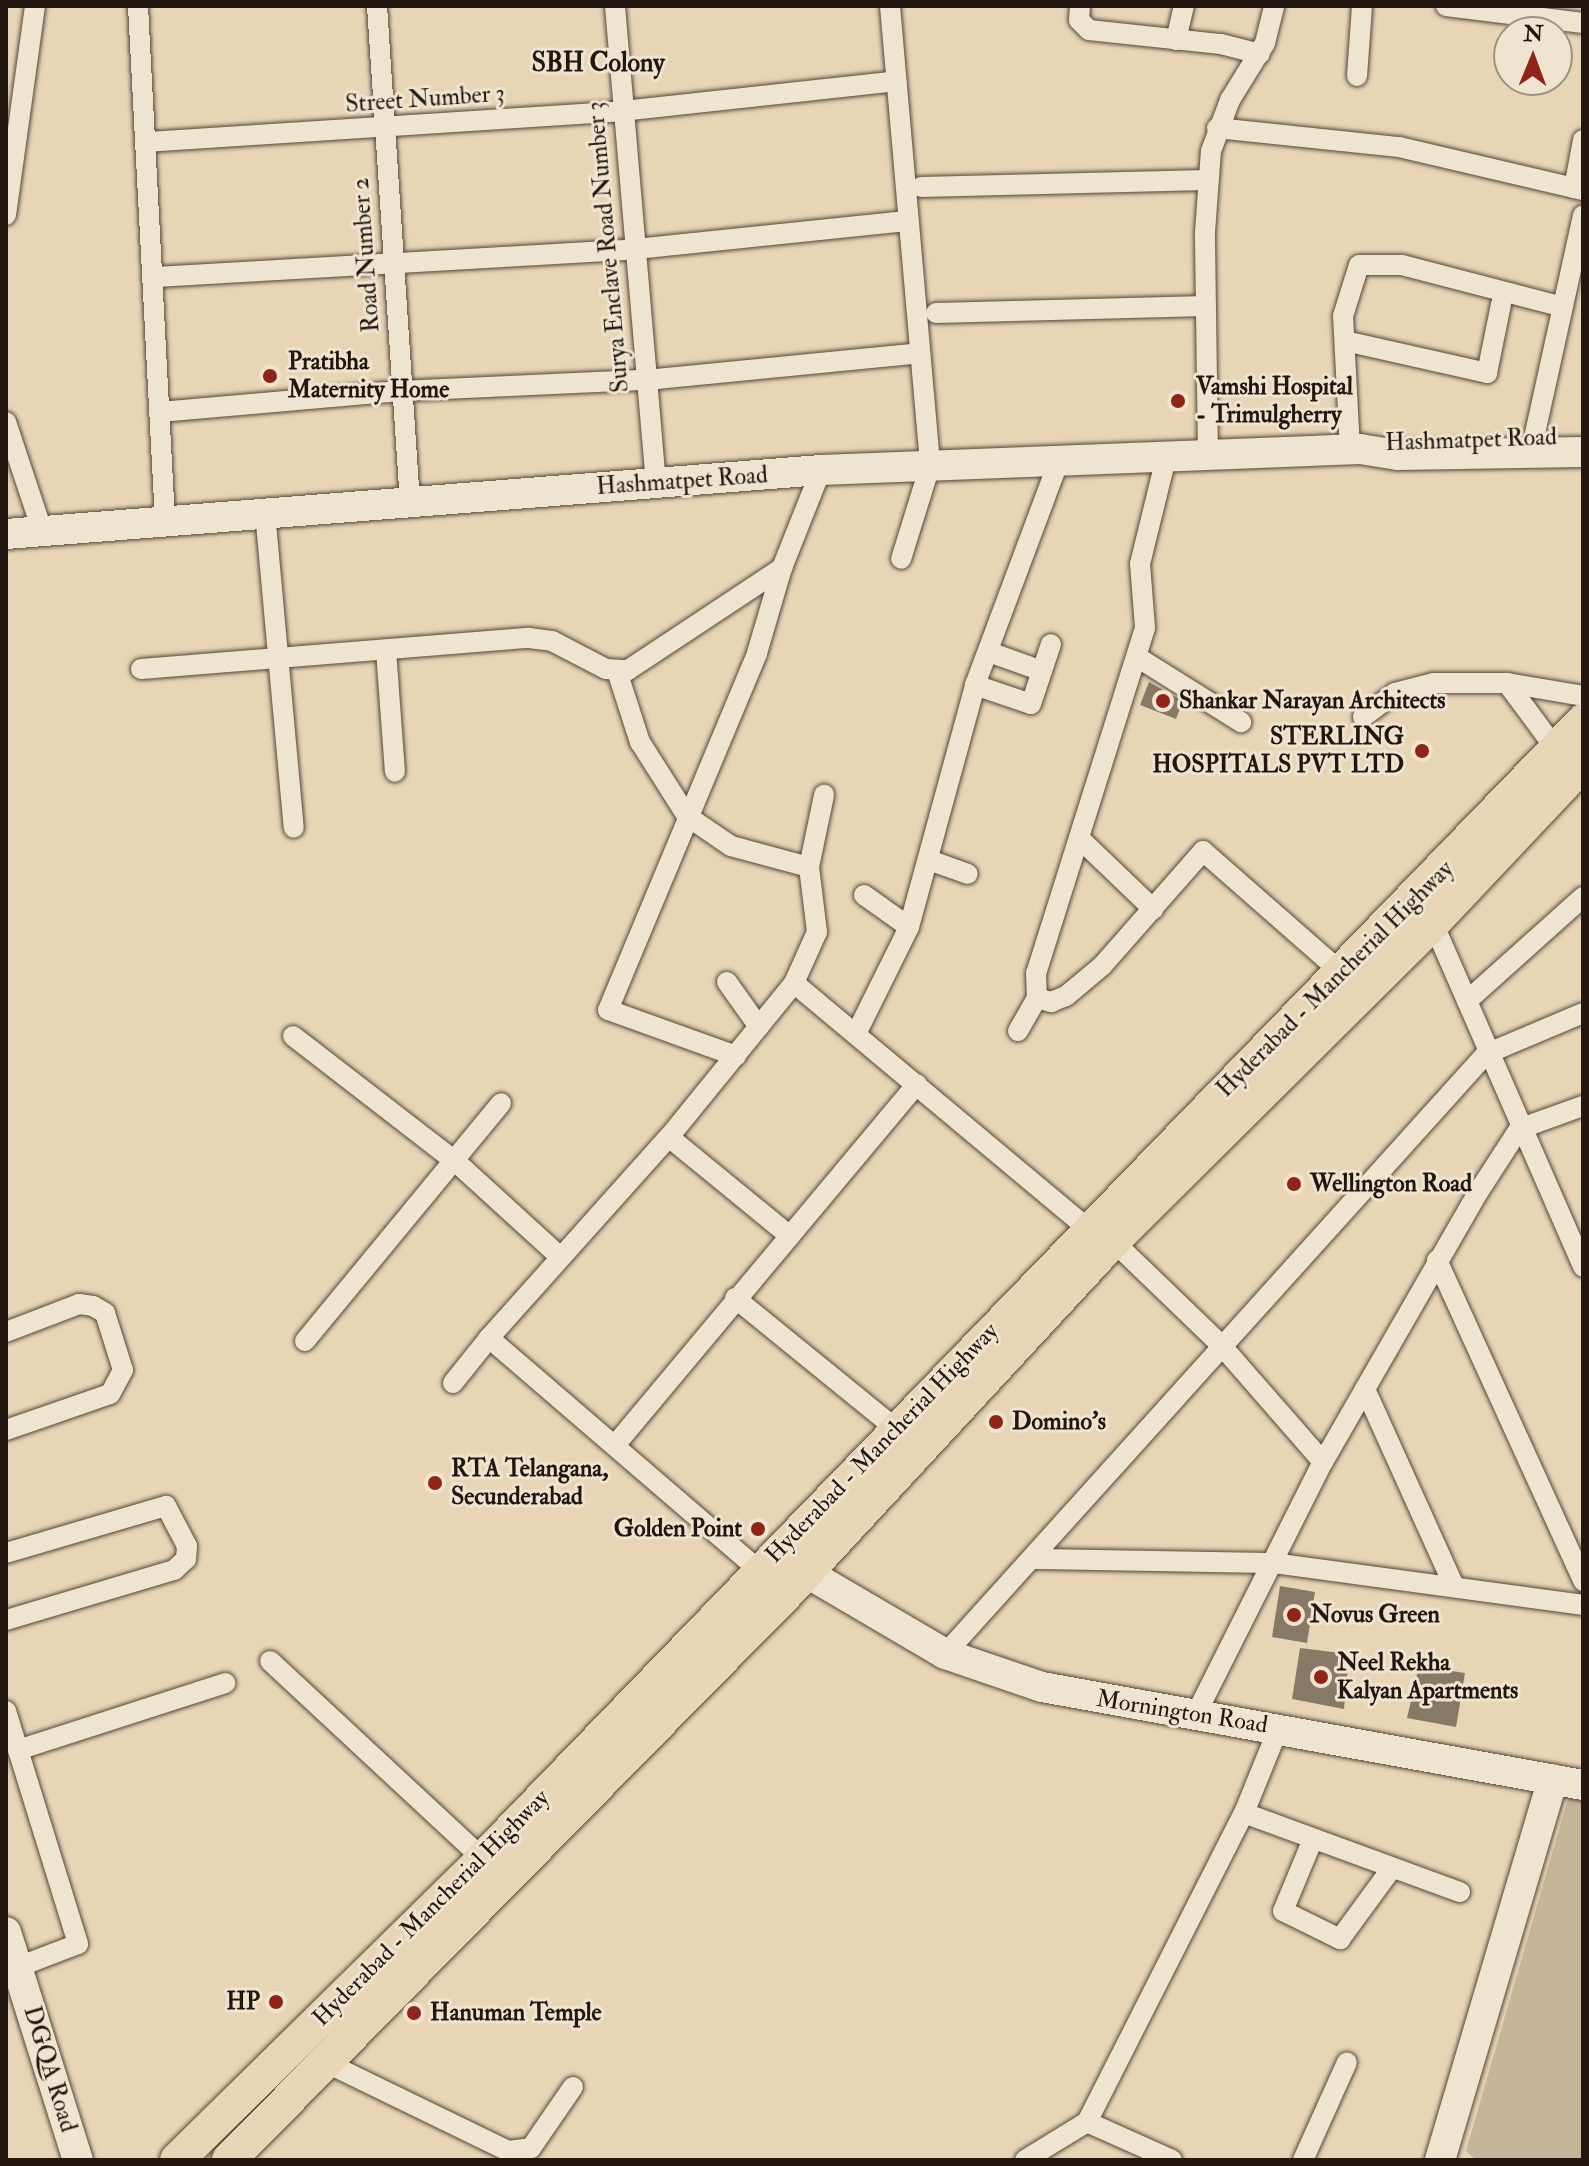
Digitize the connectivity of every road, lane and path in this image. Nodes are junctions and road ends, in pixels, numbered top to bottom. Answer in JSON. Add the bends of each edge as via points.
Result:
{"nodes":[{"id":1,"x":35,"y":6,"type":"edge"},
{"id":2,"x":138,"y":6,"type":"edge"},
{"id":3,"x":377,"y":6,"type":"edge"},
{"id":4,"x":615,"y":6,"type":"edge"},
{"id":5,"x":890,"y":6,"type":"edge"},
{"id":6,"x":1080,"y":6,"type":"edge"},
{"id":7,"x":1184,"y":6,"type":"edge"},
{"id":8,"x":1274,"y":6,"type":"edge"},
{"id":9,"x":1362,"y":6,"type":"edge"},
{"id":10,"x":1446,"y":6,"type":"edge"},
{"id":11,"x":1533,"y":11,"type":"edge"},
{"id":12,"x":1583,"y":23,"type":"edge"},
{"id":13,"x":1176,"y":40,"type":"junction"},
{"id":14,"x":1260,"y":54,"type":"junction"},
{"id":15,"x":1357,"y":76,"type":"dead end"},
{"id":16,"x":896,"y":81,"type":"junction"},
{"id":17,"x":622,"y":111,"type":"junction"},
{"id":18,"x":12,"y":124,"type":"edge"},
{"id":19,"x":381,"y":128,"type":"junction"},
{"id":20,"x":1217,"y":128,"type":"junction"},
{"id":21,"x":1583,"y":140,"type":"edge"},
{"id":22,"x":147,"y":142,"type":"junction"},
{"id":23,"x":1207,"y":180,"type":"junction"},
{"id":24,"x":921,"y":187,"type":"dead end"},
{"id":25,"x":1578,"y":189,"type":"edge"},
{"id":26,"x":6,"y":215,"type":"edge"},
{"id":27,"x":1583,"y":215,"type":"edge"},
{"id":28,"x":909,"y":221,"type":"junction"},
{"id":29,"x":636,"y":249,"type":"junction"},
{"id":30,"x":396,"y":266,"type":"junction"},
{"id":31,"x":157,"y":277,"type":"junction"},
{"id":32,"x":1501,"y":304,"type":"dead end"},
{"id":33,"x":1206,"y":306,"type":"junction"},
{"id":34,"x":1563,"y":307,"type":"junction"},
{"id":35,"x":936,"y":313,"type":"dead end"},
{"id":36,"x":1345,"y":341,"type":"junction"},
{"id":37,"x":920,"y":353,"type":"junction"},
{"id":38,"x":646,"y":380,"type":"junction"},
{"id":39,"x":400,"y":391,"type":"junction"},
{"id":40,"x":160,"y":412,"type":"junction"},
{"id":41,"x":6,"y":422,"type":"edge"},
{"id":42,"x":1583,"y":437,"type":"edge"},
{"id":43,"x":1534,"y":438,"type":"junction"},
{"id":44,"x":1355,"y":449,"type":"junction"},
{"id":45,"x":1583,"y":452,"type":"edge"},
{"id":46,"x":1208,"y":455,"type":"junction"},
{"id":47,"x":1060,"y":458,"type":"junction"},
{"id":48,"x":1166,"y":458,"type":"junction"},
{"id":49,"x":930,"y":466,"type":"junction"},
{"id":50,"x":821,"y":470,"type":"junction"},
{"id":51,"x":656,"y":483,"type":"junction"},
{"id":52,"x":410,"y":500,"type":"junction"},
{"id":53,"x":265,"y":512,"type":"junction"},
{"id":54,"x":165,"y":521,"type":"junction"},
{"id":55,"x":42,"y":530,"type":"junction"},
{"id":56,"x":6,"y":534,"type":"edge"},
{"id":57,"x":901,"y":559,"type":"dead end"},
{"id":58,"x":782,"y":568,"type":"junction"},
{"id":59,"x":1051,"y":644,"type":"dead end"},
{"id":60,"x":386,"y":650,"type":"junction"},
{"id":61,"x":989,"y":652,"type":"junction"},
{"id":62,"x":279,"y":657,"type":"junction"},
{"id":63,"x":1137,"y":657,"type":"junction"},
{"id":64,"x":141,"y":669,"type":"dead end"},
{"id":65,"x":617,"y":671,"type":"junction"},
{"id":66,"x":1042,"y":671,"type":"junction"},
{"id":67,"x":1507,"y":683,"type":"junction"},
{"id":68,"x":975,"y":685,"type":"junction"},
{"id":69,"x":1583,"y":696,"type":"edge"},
{"id":70,"x":1363,"y":717,"type":"dead end"},
{"id":71,"x":1583,"y":721,"type":"edge"},
{"id":72,"x":1241,"y":722,"type":"dead end"},
{"id":73,"x":1570,"y":758,"type":"edge"},
{"id":74,"x":395,"y":772,"type":"dead end"},
{"id":75,"x":824,"y":795,"type":"dead end"},
{"id":76,"x":687,"y":816,"type":"junction"},
{"id":77,"x":294,"y":828,"type":"dead end"},
{"id":78,"x":1079,"y":838,"type":"junction"},
{"id":79,"x":929,"y":860,"type":"junction"},
{"id":80,"x":809,"y":867,"type":"junction"},
{"id":81,"x":968,"y":874,"type":"dead end"},
{"id":82,"x":864,"y":895,"type":"dead end"},
{"id":83,"x":1583,"y":897,"type":"edge"},
{"id":84,"x":1153,"y":909,"type":"junction"},
{"id":85,"x":1433,"y":923,"type":"junction"},
{"id":86,"x":909,"y":927,"type":"junction"},
{"id":87,"x":1343,"y":974,"type":"junction"},
{"id":88,"x":727,"y":982,"type":"dead end"},
{"id":89,"x":794,"y":983,"type":"junction"},
{"id":90,"x":1037,"y":998,"type":"junction"},
{"id":91,"x":1467,"y":1001,"type":"junction"},
{"id":92,"x":1583,"y":1013,"type":"edge"},
{"id":93,"x":759,"y":1027,"type":"junction"},
{"id":94,"x":1018,"y":1031,"type":"dead end"},
{"id":95,"x":856,"y":1034,"type":"junction"},
{"id":96,"x":293,"y":1036,"type":"dead end"},
{"id":97,"x":1486,"y":1054,"type":"junction"},
{"id":98,"x":736,"y":1056,"type":"junction"},
{"id":99,"x":917,"y":1084,"type":"junction"},
{"id":100,"x":501,"y":1103,"type":"dead end"},
{"id":101,"x":1583,"y":1106,"type":"edge"},
{"id":102,"x":1519,"y":1129,"type":"junction"},
{"id":103,"x":669,"y":1137,"type":"junction"},
{"id":104,"x":455,"y":1161,"type":"junction"},
{"id":105,"x":1583,"y":1212,"type":"edge"},
{"id":106,"x":1563,"y":1220,"type":"junction"},
{"id":107,"x":1100,"y":1235,"type":"junction"},
{"id":108,"x":790,"y":1236,"type":"junction"},
{"id":109,"x":558,"y":1255,"type":"junction"},
{"id":110,"x":1437,"y":1260,"type":"junction"},
{"id":111,"x":1583,"y":1267,"type":"edge"},
{"id":112,"x":735,"y":1298,"type":"junction"},
{"id":113,"x":6,"y":1332,"type":"edge"},
{"id":114,"x":489,"y":1338,"type":"junction"},
{"id":115,"x":305,"y":1341,"type":"dead end"},
{"id":116,"x":1221,"y":1345,"type":"junction"},
{"id":117,"x":453,"y":1383,"type":"dead end"},
{"id":118,"x":1365,"y":1389,"type":"junction"},
{"id":119,"x":896,"y":1429,"type":"junction"},
{"id":120,"x":6,"y":1430,"type":"edge"},
{"id":121,"x":616,"y":1444,"type":"junction"},
{"id":122,"x":1323,"y":1462,"type":"junction"},
{"id":123,"x":6,"y":1553,"type":"edge"},
{"id":124,"x":1035,"y":1559,"type":"junction"},
{"id":125,"x":768,"y":1562,"type":"junction"},
{"id":126,"x":1273,"y":1563,"type":"junction"},
{"id":127,"x":1583,"y":1581,"type":"edge"},
{"id":128,"x":795,"y":1585,"type":"junction"},
{"id":129,"x":1454,"y":1586,"type":"junction"},
{"id":130,"x":1583,"y":1605,"type":"edge"},
{"id":131,"x":6,"y":1620,"type":"edge"},
{"id":132,"x":945,"y":1654,"type":"junction"},
{"id":133,"x":270,"y":1661,"type":"dead end"},
{"id":134,"x":225,"y":1683,"type":"dead end"},
{"id":135,"x":6,"y":1711,"type":"edge"},
{"id":136,"x":1195,"y":1716,"type":"junction"},
{"id":137,"x":1279,"y":1727,"type":"junction"},
{"id":138,"x":18,"y":1750,"type":"junction"},
{"id":139,"x":1553,"y":1779,"type":"junction"},
{"id":140,"x":1583,"y":1785,"type":"edge"},
{"id":141,"x":1244,"y":1813,"type":"junction"},
{"id":142,"x":1313,"y":1839,"type":"junction"},
{"id":143,"x":483,"y":1859,"type":"junction"},
{"id":144,"x":1392,"y":1868,"type":"junction"},
{"id":145,"x":1460,"y":1892,"type":"dead end"},
{"id":146,"x":6,"y":1932,"type":"edge"},
{"id":147,"x":18,"y":1967,"type":"junction"},
{"id":148,"x":325,"y":2062,"type":"junction"},
{"id":149,"x":1347,"y":2062,"type":"dead end"},
{"id":150,"x":573,"y":2087,"type":"dead end"},
{"id":151,"x":1087,"y":2122,"type":"junction"},
{"id":152,"x":78,"y":2160,"type":"edge"},
{"id":153,"x":177,"y":2160,"type":"edge"},
{"id":154,"x":229,"y":2160,"type":"edge"},
{"id":155,"x":1025,"y":2160,"type":"edge"},
{"id":156,"x":1172,"y":2160,"type":"edge"},
{"id":157,"x":1303,"y":2160,"type":"edge"},
{"id":158,"x":1440,"y":2160,"type":"edge"}],
"edges":[{"from":1,"to":18,"type":"street"},
{"from":2,"to":22,"type":"street"},
{"from":3,"to":19,"type":"street","name":"Road Number 2"},
{"from":4,"to":17,"type":"street","name":"Surya Enclave Road Number 3"},
{"from":5,"to":16,"type":"street"},
{"from":6,"to":13,"type":"street","via":[[1079,20],[1089,30]]},
{"from":7,"to":13,"type":"street"},
{"from":8,"to":14,"type":"street"},
{"from":9,"to":15,"type":"street"},
{"from":10,"to":11,"type":"street"},
{"from":11,"to":12,"type":"street"},
{"from":13,"to":14,"type":"street"},
{"from":14,"to":20,"type":"street"},
{"from":16,"to":17,"type":"street","name":"Street Number 3"},
{"from":16,"to":28,"type":"street"},
{"from":17,"to":19,"type":"street","name":"Street Number 3"},
{"from":17,"to":29,"type":"street","name":"Surya Enclave Road Number 3"},
{"from":18,"to":26,"type":"street"},
{"from":19,"to":22,"type":"street","name":"Street Number 3"},
{"from":19,"to":30,"type":"street","name":"Road Number 2"},
{"from":20,"to":23,"type":"street"},
{"from":20,"to":25,"type":"street","via":[[1399,147]]},
{"from":21,"to":25,"type":"street"},
{"from":22,"to":31,"type":"street"},
{"from":23,"to":24,"type":"street"},
{"from":23,"to":33,"type":"street"},
{"from":27,"to":34,"type":"street"},
{"from":28,"to":29,"type":"street"},
{"from":28,"to":37,"type":"street"},
{"from":29,"to":30,"type":"street"},
{"from":29,"to":38,"type":"street","name":"Surya Enclave Road Number 3"},
{"from":30,"to":31,"type":"street"},
{"from":30,"to":39,"type":"street","name":"Road Number 2"},
{"from":31,"to":40,"type":"street"},
{"from":32,"to":36,"type":"street","via":[[1487,373]]},
{"from":33,"to":35,"type":"street"},
{"from":33,"to":46,"type":"street"},
{"from":34,"to":36,"type":"street","via":[[1372,261],[1351,275],[1343,316]]},
{"from":34,"to":43,"type":"street"},
{"from":36,"to":44,"type":"street"},
{"from":37,"to":38,"type":"street"},
{"from":37,"to":49,"type":"street"},
{"from":38,"to":39,"type":"street"},
{"from":38,"to":51,"type":"street","name":"Surya Enclave Road Number 3"},
{"from":39,"to":40,"type":"street"},
{"from":39,"to":52,"type":"street","name":"Road Number 2"},
{"from":40,"to":54,"type":"street"},
{"from":41,"to":55,"type":"street"},
{"from":42,"to":43,"type":"main road","name":"Hashmatpet Road"},
{"from":43,"to":44,"type":"main road","name":"Hashmatpet Road","via":[[1397,441]]},
{"from":44,"to":45,"type":"main road","name":"Hashmatpet Road","via":[[1398,455]]},
{"from":44,"to":46,"type":"main road","name":"Hashmatpet Road"},
{"from":46,"to":48,"type":"main road","name":"Hashmatpet Road"},
{"from":47,"to":48,"type":"main road","name":"Hashmatpet Road"},
{"from":47,"to":49,"type":"main road","name":"Hashmatpet Road"},
{"from":47,"to":61,"type":"street"},
{"from":48,"to":63,"type":"street","via":[[1140,564],[1148,616]]},
{"from":49,"to":50,"type":"main road","name":"Hashmatpet Road"},
{"from":49,"to":57,"type":"street"},
{"from":50,"to":51,"type":"main road","name":"Hashmatpet Road"},
{"from":50,"to":58,"type":"street"},
{"from":51,"to":52,"type":"main road","name":"Hashmatpet Road"},
{"from":52,"to":53,"type":"main road","name":"Hashmatpet Road"},
{"from":53,"to":54,"type":"main road","name":"Hashmatpet Road"},
{"from":53,"to":62,"type":"street"},
{"from":54,"to":55,"type":"main road","name":"Hashmatpet Road"},
{"from":55,"to":56,"type":"main road","name":"Hashmatpet Road"},
{"from":58,"to":65,"type":"street","via":[[679,639]]},
{"from":58,"to":76,"type":"street","via":[[757,653]]},
{"from":59,"to":66,"type":"street"},
{"from":60,"to":62,"type":"street"},
{"from":60,"to":65,"type":"street","via":[[529,638],[552,641]]},
{"from":60,"to":74,"type":"street"},
{"from":61,"to":66,"type":"street"},
{"from":61,"to":68,"type":"street"},
{"from":62,"to":64,"type":"street"},
{"from":62,"to":77,"type":"street"},
{"from":63,"to":72,"type":"street"},
{"from":63,"to":78,"type":"street"},
{"from":65,"to":76,"type":"street","via":[[640,742]]},
{"from":66,"to":68,"type":"street","via":[[1031,704]]},
{"from":67,"to":69,"type":"street"},
{"from":67,"to":70,"type":"street","via":[[1413,686]]},
{"from":67,"to":73,"type":"street"},
{"from":68,"to":79,"type":"street"},
{"from":71,"to":73,"type":"main road","name":"Hyderabad - Mancherial Highway"},
{"from":73,"to":85,"type":"main road","name":"Hyderabad - Mancherial Highway"},
{"from":73,"to":87,"type":"main road","name":"Hyderabad - Mancherial Highway"},
{"from":75,"to":80,"type":"street"},
{"from":76,"to":80,"type":"street","via":[[731,846]]},
{"from":76,"to":98,"type":"street","via":[[608,1010]]},
{"from":78,"to":84,"type":"street"},
{"from":78,"to":90,"type":"street","via":[[1036,973]]},
{"from":79,"to":81,"type":"street"},
{"from":79,"to":86,"type":"street"},
{"from":80,"to":89,"type":"street","via":[[817,932]]},
{"from":82,"to":86,"type":"street"},
{"from":83,"to":91,"type":"street"},
{"from":84,"to":87,"type":"street","via":[[1203,851]]},
{"from":84,"to":90,"type":"street","via":[[1066,996],[1051,1002]]},
{"from":85,"to":91,"type":"street"},
{"from":85,"to":107,"type":"main road","name":"Hyderabad - Mancherial Highway"},
{"from":86,"to":95,"type":"street"},
{"from":87,"to":107,"type":"main road","name":"Hyderabad - Mancherial Highway"},
{"from":88,"to":93,"type":"street"},
{"from":89,"to":93,"type":"street"},
{"from":89,"to":95,"type":"street"},
{"from":90,"to":94,"type":"street"},
{"from":91,"to":97,"type":"street"},
{"from":92,"to":97,"type":"street"},
{"from":93,"to":98,"type":"street"},
{"from":95,"to":99,"type":"street"},
{"from":96,"to":104,"type":"street"},
{"from":97,"to":102,"type":"street"},
{"from":97,"to":116,"type":"street"},
{"from":98,"to":103,"type":"street"},
{"from":99,"to":107,"type":"street"},
{"from":99,"to":108,"type":"street"},
{"from":100,"to":104,"type":"street"},
{"from":101,"to":102,"type":"street"},
{"from":102,"to":106,"type":"street"},
{"from":102,"to":110,"type":"street"},
{"from":103,"to":108,"type":"street"},
{"from":103,"to":109,"type":"street"},
{"from":104,"to":109,"type":"street"},
{"from":104,"to":115,"type":"street"},
{"from":105,"to":106,"type":"street"},
{"from":106,"to":111,"type":"street"},
{"from":107,"to":116,"type":"street"},
{"from":107,"to":119,"type":"main road","name":"Hyderabad - Mancherial Highway"},
{"from":107,"to":128,"type":"main road","name":"Hyderabad - Mancherial Highway"},
{"from":108,"to":112,"type":"street"},
{"from":109,"to":114,"type":"street"},
{"from":110,"to":118,"type":"street"},
{"from":110,"to":127,"type":"street"},
{"from":112,"to":119,"type":"street"},
{"from":112,"to":121,"type":"street"},
{"from":113,"to":120,"type":"street","via":[[79,1304],[93,1306],[105,1313],[123,1370],[110,1394]]},
{"from":114,"to":117,"type":"street"},
{"from":114,"to":121,"type":"street"},
{"from":116,"to":122,"type":"street"},
{"from":116,"to":124,"type":"street"},
{"from":118,"to":122,"type":"street"},
{"from":118,"to":129,"type":"street"},
{"from":119,"to":125,"type":"main road","name":"Hyderabad - Mancherial Highway"},
{"from":121,"to":125,"type":"street"},
{"from":122,"to":126,"type":"street"},
{"from":123,"to":131,"type":"street","via":[[166,1506],[187,1546],[186,1559],[174,1570]]},
{"from":124,"to":126,"type":"street"},
{"from":124,"to":132,"type":"street"},
{"from":125,"to":128,"type":"main road","name":"Mornington Road"},
{"from":125,"to":143,"type":"main road","name":"Hyderabad - Mancherial Highway"},
{"from":126,"to":129,"type":"street"},
{"from":126,"to":136,"type":"street"},
{"from":128,"to":132,"type":"main road","name":"Mornington Road"},
{"from":128,"to":148,"type":"main road","name":"Hyderabad - Mancherial Highway"},
{"from":129,"to":130,"type":"street"},
{"from":132,"to":136,"type":"main road","name":"Mornington Road","via":[[1042,1687]]},
{"from":133,"to":143,"type":"street"},
{"from":134,"to":138,"type":"street"},
{"from":135,"to":138,"type":"street"},
{"from":136,"to":137,"type":"main road","name":"Mornington Road"},
{"from":137,"to":139,"type":"main road","name":"Mornington Road"},
{"from":137,"to":141,"type":"street"},
{"from":138,"to":147,"type":"street","via":[[78,1944]]},
{"from":139,"to":140,"type":"main road","name":"Mornington Road"},
{"from":139,"to":158,"type":"main road"},
{"from":141,"to":142,"type":"street"},
{"from":141,"to":151,"type":"street"},
{"from":142,"to":144,"type":"street"},
{"from":142,"to":144,"type":"street","via":[[1283,1911],[1340,1939]]},
{"from":143,"to":153,"type":"main road","name":"Hyderabad - Mancherial Highway"},
{"from":144,"to":145,"type":"street"},
{"from":146,"to":147,"type":"main road","name":"DGQA Road"},
{"from":147,"to":152,"type":"main road","name":"DGQA Road"},
{"from":148,"to":150,"type":"street","via":[[508,2151],[531,2148]]},
{"from":148,"to":154,"type":"main road","name":"Hyderabad - Mancherial Highway"},
{"from":149,"to":157,"type":"street"},
{"from":151,"to":155,"type":"street"},
{"from":151,"to":156,"type":"street"}]}
